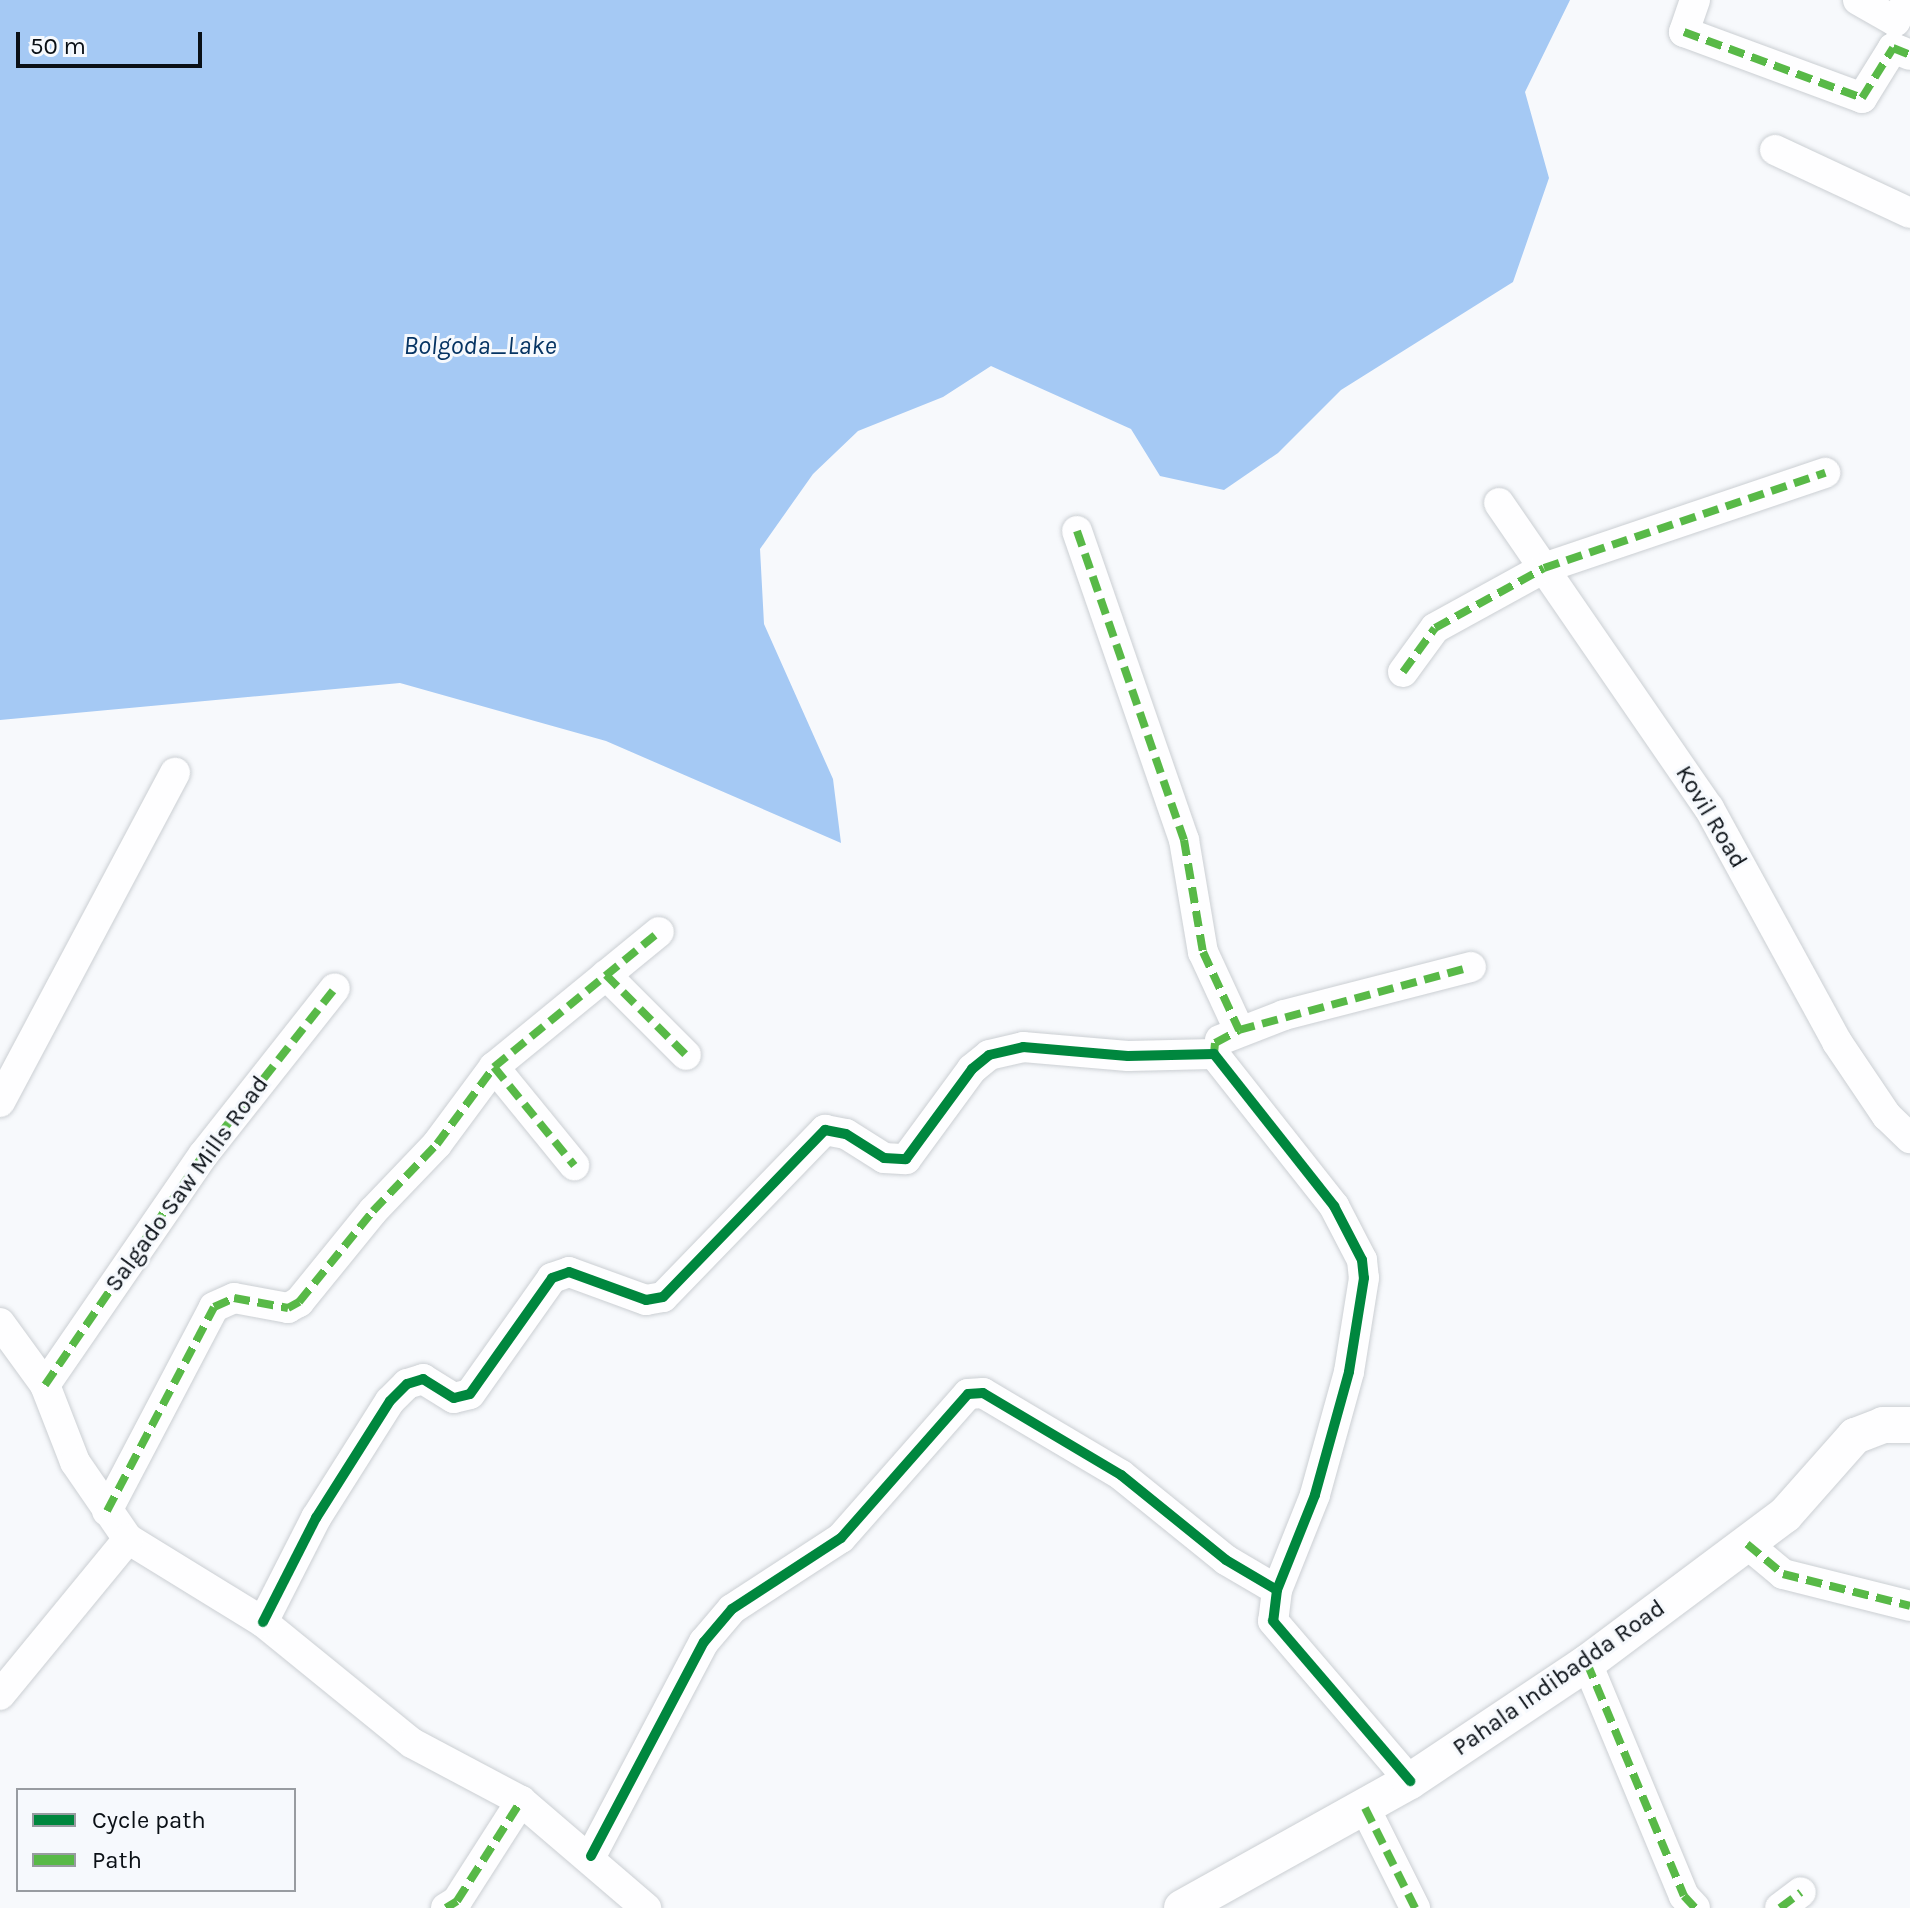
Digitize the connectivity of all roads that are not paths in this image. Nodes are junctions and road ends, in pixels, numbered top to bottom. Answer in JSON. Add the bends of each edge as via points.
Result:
{"nodes":[{"id":1,"x":1695,"y":0,"type":"edge"},
{"id":2,"x":1858,"y":0,"type":"edge"},
{"id":3,"x":1908,"y":0,"type":"edge"},
{"id":4,"x":1910,"y":55,"type":"edge"},
{"id":5,"x":1775,"y":150,"type":"dead end"},
{"id":6,"x":1910,"y":213,"type":"edge"},
{"id":7,"x":1825,"y":473,"type":"dead end"},
{"id":8,"x":1499,"y":503,"type":"dead end"},
{"id":9,"x":1077,"y":531,"type":"dead end"},
{"id":10,"x":1544,"y":568,"type":"junction"},
{"id":11,"x":1403,"y":672,"type":"dead end"},
{"id":12,"x":175,"y":773,"type":"dead end"},
{"id":13,"x":659,"y":932,"type":"dead end"},
{"id":14,"x":1471,"y":967,"type":"dead end"},
{"id":15,"x":606,"y":975,"type":"junction"},
{"id":16,"x":335,"y":988,"type":"dead end"},
{"id":17,"x":1239,"y":1030,"type":"junction"},
{"id":18,"x":1214,"y":1054,"type":"junction"},
{"id":19,"x":686,"y":1055,"type":"dead end"},
{"id":20,"x":494,"y":1067,"type":"junction"},
{"id":21,"x":0,"y":1102,"type":"edge"},
{"id":22,"x":1910,"y":1138,"type":"edge"},
{"id":23,"x":574,"y":1165,"type":"dead end"},
{"id":24,"x":0,"y":1323,"type":"edge"},
{"id":25,"x":45,"y":1385,"type":"junction"},
{"id":26,"x":1910,"y":1425,"type":"edge"},
{"id":27,"x":107,"y":1511,"type":"junction"},
{"id":28,"x":128,"y":1539,"type":"junction"},
{"id":29,"x":1747,"y":1544,"type":"junction"},
{"id":30,"x":1277,"y":1590,"type":"junction"},
{"id":31,"x":1910,"y":1606,"type":"edge"},
{"id":32,"x":263,"y":1622,"type":"junction"},
{"id":33,"x":1587,"y":1663,"type":"junction"},
{"id":34,"x":0,"y":1695,"type":"edge"},
{"id":35,"x":1410,"y":1781,"type":"junction"},
{"id":36,"x":521,"y":1801,"type":"junction"},
{"id":37,"x":1365,"y":1808,"type":"junction"},
{"id":38,"x":591,"y":1856,"type":"junction"},
{"id":39,"x":446,"y":1908,"type":"edge"},
{"id":40,"x":646,"y":1908,"type":"edge"},
{"id":41,"x":1182,"y":1908,"type":"edge"},
{"id":42,"x":1415,"y":1908,"type":"edge"},
{"id":43,"x":1695,"y":1908,"type":"edge"}],
"edges":[{"from":1,"to":4,"type":"street","via":[[1684,32],[1862,98],[1893,48]]},
{"from":2,"to":3,"type":"street","via":[[1895,21]]},
{"from":5,"to":6,"type":"street"},
{"from":7,"to":10,"type":"street"},
{"from":8,"to":10,"type":"street","name":"Kovil Road"},
{"from":9,"to":17,"type":"street","via":[[1184,840],[1203,952]]},
{"from":10,"to":11,"type":"street","via":[[1435,628]]},
{"from":10,"to":22,"type":"street","name":"Kovil Road","via":[[1709,808],[1837,1042],[1887,1116]]},
{"from":12,"to":21,"type":"street"},
{"from":13,"to":15,"type":"street"},
{"from":14,"to":17,"type":"street"},
{"from":15,"to":19,"type":"street"},
{"from":15,"to":20,"type":"street"},
{"from":16,"to":25,"type":"street","name":"Salgado Saw Mills Road","via":[[204,1154]]},
{"from":17,"to":18,"type":"street","via":[[1215,1043]]},
{"from":18,"to":30,"type":"street","via":[[1334,1206],[1362,1260],[1364,1278],[1349,1372],[1315,1495]]},
{"from":18,"to":32,"type":"street","via":[[1128,1056],[1023,1047],[989,1055],[972,1069],[906,1159],[884,1158],[846,1134],[825,1130],[663,1297],[646,1300],[569,1272],[552,1278],[470,1394],[454,1398],[423,1379],[407,1384],[390,1401],[316,1518]]},
{"from":20,"to":23,"type":"street"},
{"from":20,"to":27,"type":"street","via":[[437,1144],[373,1211],[299,1302],[288,1308],[234,1298],[214,1307]]},
{"from":24,"to":25,"type":"street"},
{"from":25,"to":27,"type":"street","via":[[75,1462]]},
{"from":26,"to":29,"type":"street","name":"Pahala Indibadda Road","via":[[1883,1425],[1855,1436],[1785,1515]]},
{"from":27,"to":28,"type":"street"},
{"from":28,"to":32,"type":"street"},
{"from":28,"to":34,"type":"street"},
{"from":29,"to":31,"type":"street","via":[[1783,1574]]},
{"from":29,"to":33,"type":"street","name":"Pahala Indibadda Road"},
{"from":30,"to":35,"type":"street","via":[[1273,1621],[1285,1640]]},
{"from":30,"to":38,"type":"street","via":[[1226,1560],[1121,1475],[983,1393],[968,1394],[841,1538],[732,1609],[704,1642]]},
{"from":32,"to":36,"type":"street","via":[[412,1743]]},
{"from":33,"to":35,"type":"street","name":"Pahala Indibadda Road"},
{"from":33,"to":43,"type":"street","via":[[1684,1896]]},
{"from":35,"to":37,"type":"street","name":"Pahala Indibadda Road"},
{"from":36,"to":38,"type":"street"},
{"from":36,"to":39,"type":"street","via":[[457,1901]]},
{"from":37,"to":41,"type":"street","name":"Pahala Indibadda Road"},
{"from":37,"to":42,"type":"street"},
{"from":38,"to":40,"type":"street"}]}
